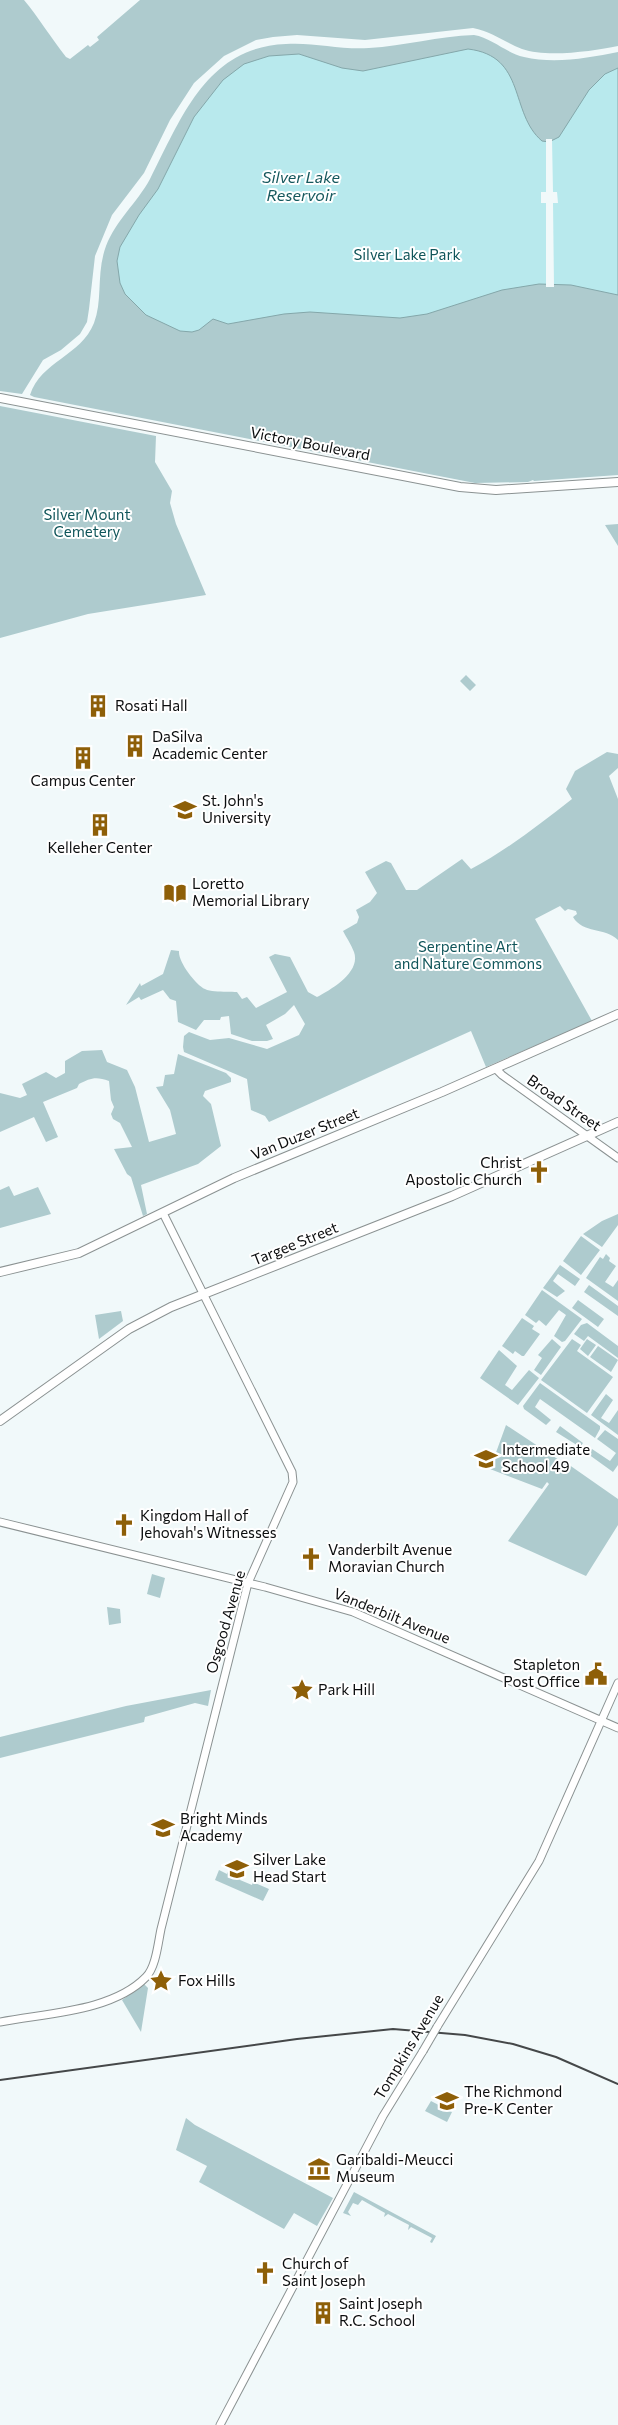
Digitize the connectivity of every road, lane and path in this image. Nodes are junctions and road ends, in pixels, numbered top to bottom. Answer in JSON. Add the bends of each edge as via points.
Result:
{"nodes":[{"id":1,"x":0,"y":398,"type":"edge"},
{"id":2,"x":618,"y":482,"type":"edge"},
{"id":3,"x":618,"y":1014,"type":"edge"},
{"id":4,"x":496,"y":1068,"type":"junction"},
{"id":5,"x":618,"y":1122,"type":"edge"},
{"id":6,"x":588,"y":1136,"type":"junction"},
{"id":7,"x":618,"y":1158,"type":"edge"},
{"id":8,"x":163,"y":1213,"type":"junction"},
{"id":9,"x":0,"y":1272,"type":"edge"},
{"id":10,"x":203,"y":1294,"type":"junction"},
{"id":11,"x":0,"y":1422,"type":"edge"},
{"id":12,"x":0,"y":1522,"type":"edge"},
{"id":13,"x":248,"y":1583,"type":"junction"},
{"id":14,"x":618,"y":1683,"type":"edge"},
{"id":15,"x":601,"y":1720,"type":"junction"},
{"id":16,"x":618,"y":1728,"type":"edge"},
{"id":17,"x":0,"y":2022,"type":"edge"},
{"id":18,"x":220,"y":2425,"type":"edge"}],
"edges":[{"from":1,"to":2,"type":"main road","name":"Victory Boulevard","via":[[468,488],[496,490]]},
{"from":3,"to":4,"type":"main road","name":"Van Duzer Street"},
{"from":4,"to":6,"type":"street","name":"Broad Street"},
{"from":4,"to":8,"type":"main road","name":"Van Duzer Street","via":[[346,1134],[240,1175]]},
{"from":5,"to":6,"type":"main road","name":"Targee Street"},
{"from":6,"to":7,"type":"street","name":"Broad Street"},
{"from":6,"to":10,"type":"main road","name":"Targee Street","via":[[452,1196]]},
{"from":8,"to":9,"type":"main road","name":"Van Duzer Street","via":[[80,1253]]},
{"from":8,"to":10,"type":"street","name":"Osgood Avenue"},
{"from":10,"to":11,"type":"main road","name":"Targee Street","via":[[129,1329]]},
{"from":10,"to":13,"type":"street","name":"Osgood Avenue","via":[[294,1477]]},
{"from":12,"to":13,"type":"street","name":"Vanderbilt Avenue"},
{"from":13,"to":15,"type":"street","name":"Vanderbilt Avenue","via":[[353,1612]]},
{"from":13,"to":17,"type":"street","name":"Osgood Avenue","via":[[147,1976],[126,1992],[93,2006]]},
{"from":14,"to":15,"type":"street","name":"Tompkins Avenue"},
{"from":15,"to":16,"type":"street","name":"Vanderbilt Avenue"},
{"from":15,"to":18,"type":"street","name":"Tompkins Avenue","bridge":true,"via":[[539,1862],[383,2116]]}]}
